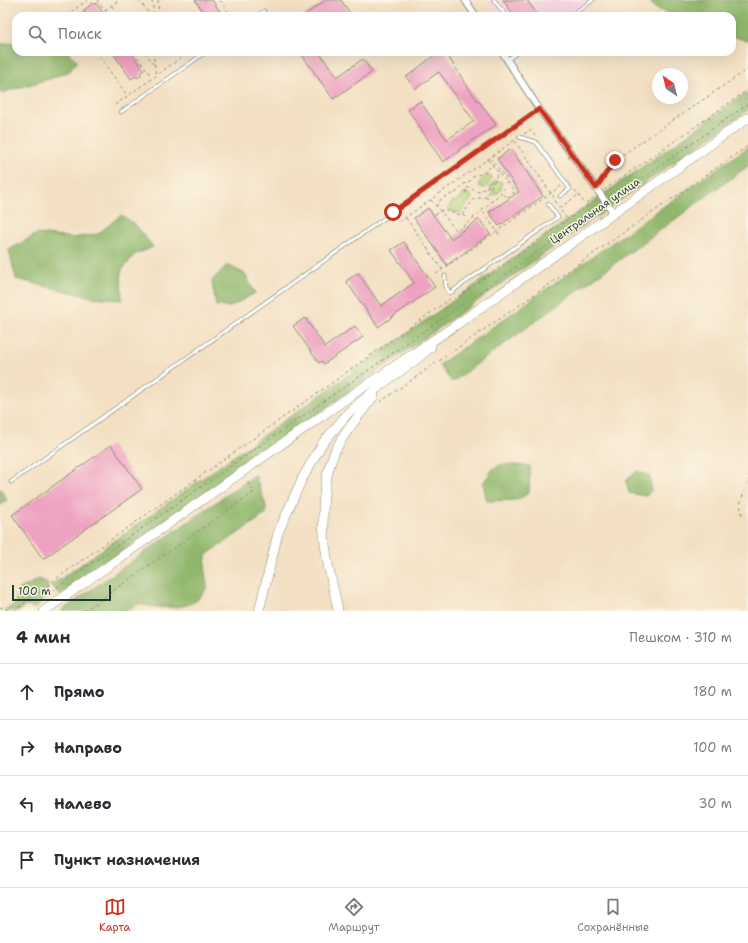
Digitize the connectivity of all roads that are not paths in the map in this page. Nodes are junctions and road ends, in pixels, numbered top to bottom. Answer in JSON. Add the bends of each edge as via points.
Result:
{"nodes":[{"id":1,"x":465,"y":0,"type":"edge"},
{"id":2,"x":494,"y":0,"type":"edge"},
{"id":3,"x":593,"y":0,"type":"edge"},
{"id":4,"x":473,"y":12,"type":"edge"},
{"id":5,"x":503,"y":12,"type":"edge"},
{"id":6,"x":576,"y":12,"type":"edge"},
{"id":7,"x":200,"y":56,"type":"edge"},
{"id":8,"x":504,"y":56,"type":"edge"},
{"id":9,"x":512,"y":56,"type":"edge"},
{"id":10,"x":507,"y":60,"type":"junction"},
{"id":11,"x":539,"y":109,"type":"junction"},
{"id":12,"x":120,"y":112,"type":"dead end"},
{"id":13,"x":748,"y":118,"type":"edge"},
{"id":14,"x":519,"y":137,"type":"road end"},
{"id":15,"x":560,"y":196,"type":"dead end"},
{"id":16,"x":548,"y":204,"type":"dead end"},
{"id":17,"x":613,"y":212,"type":"junction"},
{"id":18,"x":445,"y":276,"type":"dead end"},
{"id":19,"x":456,"y":325,"type":"junction"},
{"id":20,"x":382,"y":384,"type":"junction"},
{"id":21,"x":10,"y":482,"type":"dead end"},
{"id":22,"x":44,"y":611,"type":"edge"},
{"id":23,"x":259,"y":611,"type":"edge"},
{"id":24,"x":338,"y":611,"type":"edge"}],
"edges":[{"from":1,"to":4,"type":"street"},
{"from":2,"to":5,"type":"lane"},
{"from":3,"to":6,"type":"lane"},
{"from":7,"to":12,"type":"lane"},
{"from":8,"to":10,"type":"street"},
{"from":9,"to":10,"type":"lane"},
{"from":10,"to":11,"type":"street"},
{"from":11,"to":17,"type":"street"},
{"from":11,"to":21,"type":"lane"},
{"from":13,"to":17,"type":"main road","name":"Центральная улица"},
{"from":14,"to":15,"type":"lane","via":[[536,142],[566,183],[570,189]]},
{"from":16,"to":18,"type":"lane","via":[[558,217],[450,293],[446,287]]},
{"from":17,"to":19,"type":"main road","name":"Центральная улица"},
{"from":19,"to":20,"type":"main road","via":[[417,359]]},
{"from":19,"to":22,"type":"main road","via":[[350,396]]},
{"from":20,"to":23,"type":"main road","via":[[349,412],[326,439],[302,479],[278,533]]},
{"from":20,"to":24,"type":"main road","via":[[336,451],[326,481],[323,517],[326,552]]}]}
